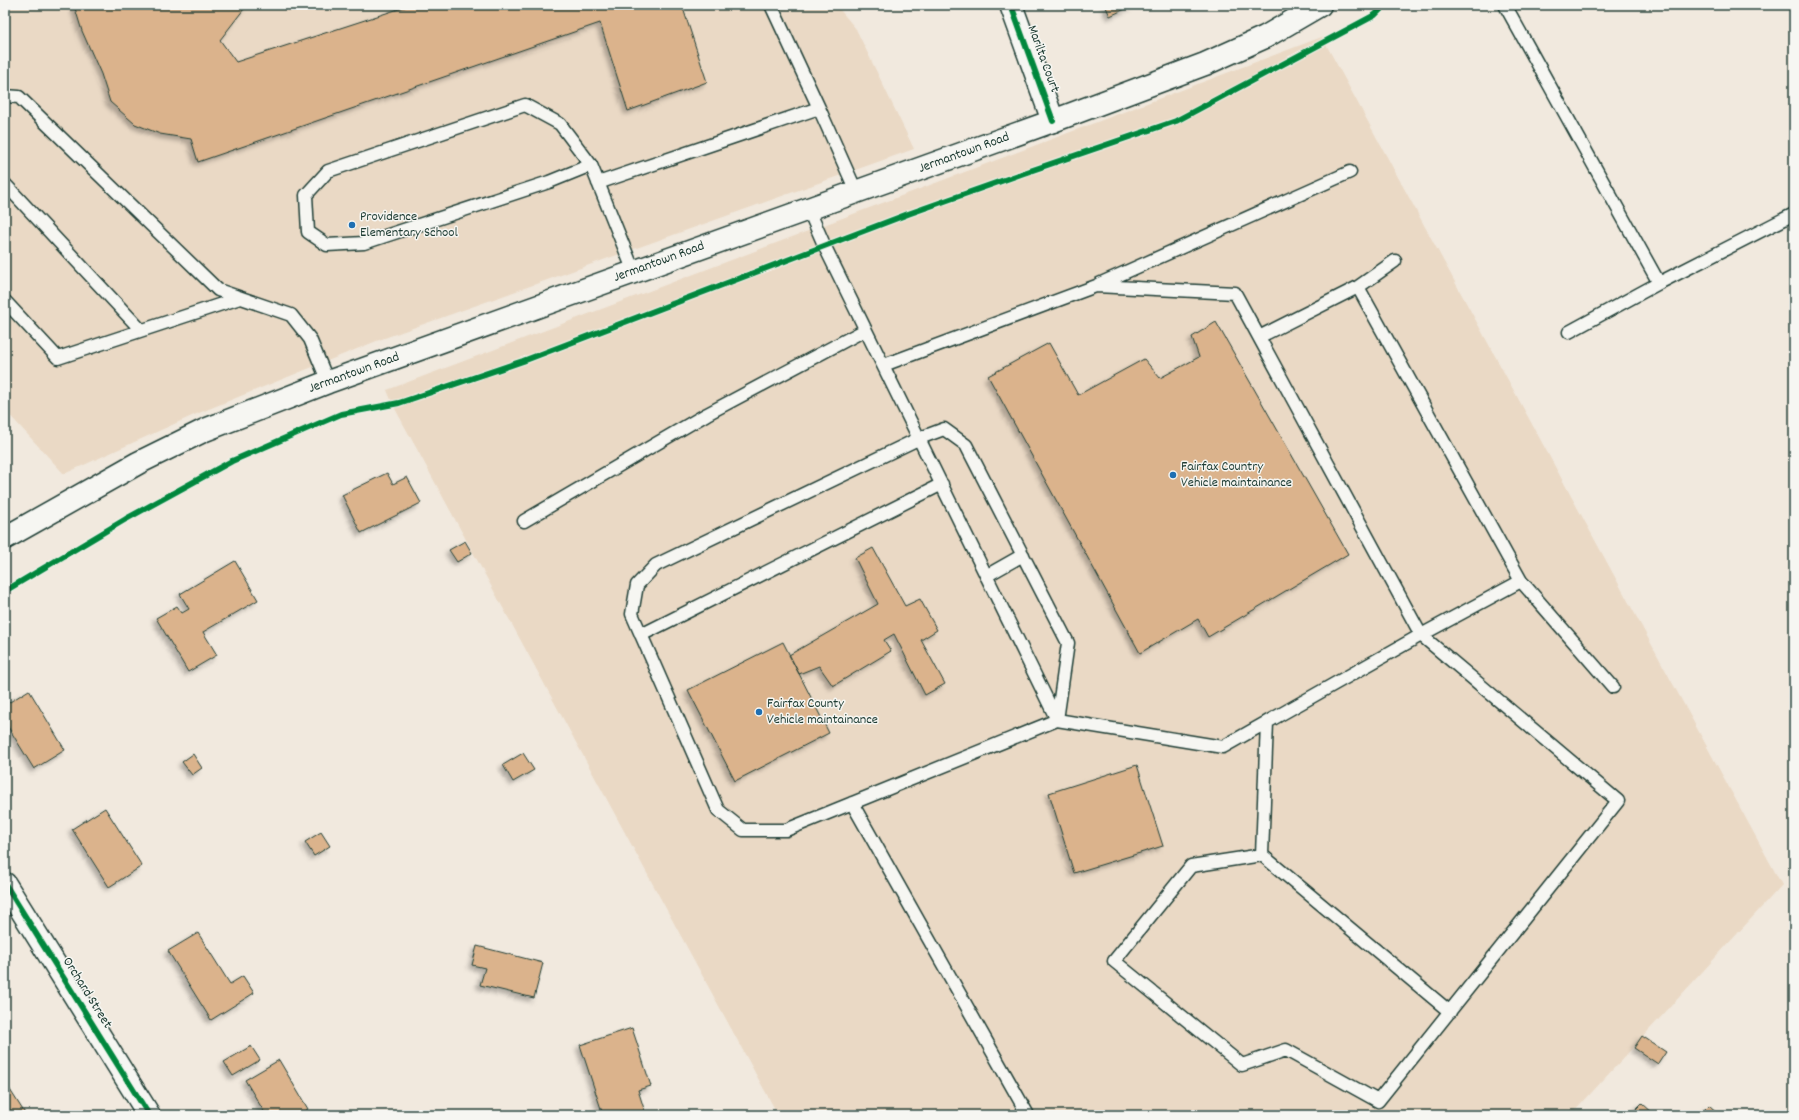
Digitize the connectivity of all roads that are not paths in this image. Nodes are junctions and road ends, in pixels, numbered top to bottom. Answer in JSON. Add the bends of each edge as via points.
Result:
{"nodes":[{"id":1,"x":771,"y":5,"type":"edge"},
{"id":2,"x":1011,"y":5,"type":"edge"},
{"id":3,"x":1320,"y":5,"type":"edge"},
{"id":4,"x":1505,"y":5,"type":"edge"},
{"id":5,"x":5,"y":96,"type":"edge"},
{"id":6,"x":819,"y":108,"type":"junction"},
{"id":7,"x":1053,"y":121,"type":"junction"},
{"id":8,"x":591,"y":165,"type":"junction"},
{"id":9,"x":1350,"y":172,"type":"dead end"},
{"id":10,"x":598,"y":182,"type":"junction"},
{"id":11,"x":5,"y":184,"type":"edge"},
{"id":12,"x":856,"y":191,"type":"junction"},
{"id":13,"x":808,"y":208,"type":"junction"},
{"id":14,"x":1794,"y":214,"type":"edge"},
{"id":15,"x":1395,"y":261,"type":"dead end"},
{"id":16,"x":634,"y":272,"type":"junction"},
{"id":17,"x":1659,"y":283,"type":"junction"},
{"id":18,"x":1096,"y":286,"type":"junction"},
{"id":19,"x":1358,"y":287,"type":"junction"},
{"id":20,"x":240,"y":298,"type":"junction"},
{"id":21,"x":5,"y":301,"type":"edge"},
{"id":22,"x":141,"y":330,"type":"junction"},
{"id":23,"x":866,"y":330,"type":"junction"},
{"id":24,"x":1569,"y":332,"type":"dead end"},
{"id":25,"x":1259,"y":337,"type":"junction"},
{"id":26,"x":884,"y":365,"type":"junction"},
{"id":27,"x":328,"y":382,"type":"junction"},
{"id":28,"x":920,"y":438,"type":"junction"},
{"id":29,"x":942,"y":484,"type":"junction"},
{"id":30,"x":524,"y":521,"type":"dead end"},
{"id":31,"x":5,"y":538,"type":"edge"},
{"id":32,"x":1023,"y":555,"type":"junction"},
{"id":33,"x":986,"y":576,"type":"junction"},
{"id":34,"x":1521,"y":580,"type":"junction"},
{"id":35,"x":641,"y":635,"type":"junction"},
{"id":36,"x":1421,"y":635,"type":"junction"},
{"id":37,"x":1613,"y":687,"type":"dead end"},
{"id":38,"x":1057,"y":720,"type":"junction"},
{"id":39,"x":1267,"y":722,"type":"junction"},
{"id":40,"x":852,"y":803,"type":"junction"},
{"id":41,"x":1262,"y":855,"type":"junction"},
{"id":42,"x":5,"y":884,"type":"edge"},
{"id":43,"x":1450,"y":1012,"type":"junction"},
{"id":44,"x":148,"y":1115,"type":"edge"},
{"id":45,"x":1028,"y":1115,"type":"edge"}],
"edges":[{"from":1,"to":6,"type":"lane"},
{"from":2,"to":7,"type":"main road","name":"Marilta Court"},
{"from":3,"to":7,"type":"main road","name":"Jermantown Road","via":[[1265,37],[1206,64]]},
{"from":4,"to":17,"type":"lane"},
{"from":5,"to":20,"type":"lane","via":[[19,97],[218,290]]},
{"from":6,"to":10,"type":"lane"},
{"from":6,"to":12,"type":"lane"},
{"from":7,"to":12,"type":"main road","name":"Jermantown Road"},
{"from":8,"to":8,"type":"lane","via":[[560,124],[526,105],[328,170],[306,195],[308,232],[327,245],[364,243],[548,182]]},
{"from":8,"to":10,"type":"lane"},
{"from":9,"to":18,"type":"lane"},
{"from":10,"to":16,"type":"lane"},
{"from":11,"to":22,"type":"lane"},
{"from":12,"to":13,"type":"main road","name":"Jermantown Road"},
{"from":13,"to":16,"type":"main road","name":"Jermantown Road"},
{"from":13,"to":23,"type":"lane"},
{"from":14,"to":17,"type":"lane"},
{"from":15,"to":19,"type":"lane"},
{"from":16,"to":27,"type":"main road","name":"Jermantown Road"},
{"from":17,"to":24,"type":"lane"},
{"from":18,"to":25,"type":"lane","via":[[1235,293]]},
{"from":18,"to":26,"type":"lane"},
{"from":19,"to":25,"type":"lane"},
{"from":19,"to":34,"type":"lane"},
{"from":20,"to":22,"type":"lane"},
{"from":20,"to":27,"type":"lane","via":[[291,316],[310,339]]},
{"from":21,"to":22,"type":"lane","via":[[58,358]]},
{"from":23,"to":26,"type":"lane"},
{"from":23,"to":30,"type":"lane","via":[[707,414]]},
{"from":25,"to":36,"type":"lane"},
{"from":26,"to":28,"type":"lane"},
{"from":27,"to":31,"type":"main road","name":"Jermantown Road","via":[[205,430],[138,463]]},
{"from":28,"to":29,"type":"lane"},
{"from":28,"to":32,"type":"lane","via":[[944,429],[966,445]]},
{"from":28,"to":35,"type":"lane","via":[[656,565],[637,585],[632,614]]},
{"from":29,"to":33,"type":"lane"},
{"from":29,"to":35,"type":"lane"},
{"from":32,"to":33,"type":"lane"},
{"from":32,"to":38,"type":"lane","via":[[1068,643]]},
{"from":33,"to":38,"type":"lane"},
{"from":34,"to":36,"type":"lane"},
{"from":34,"to":37,"type":"lane"},
{"from":35,"to":40,"type":"lane","via":[[718,810],[743,830],[786,830]]},
{"from":36,"to":39,"type":"lane"},
{"from":36,"to":43,"type":"lane","via":[[1618,801]]},
{"from":38,"to":39,"type":"lane","via":[[1223,747]]},
{"from":38,"to":40,"type":"lane"},
{"from":39,"to":41,"type":"lane"},
{"from":40,"to":45,"type":"lane"},
{"from":41,"to":43,"type":"lane"},
{"from":41,"to":43,"type":"lane","via":[[1191,866],[1114,961],[1242,1064],[1286,1050],[1378,1101]]},
{"from":42,"to":44,"type":"main road","name":"Orchard Street"}]}
